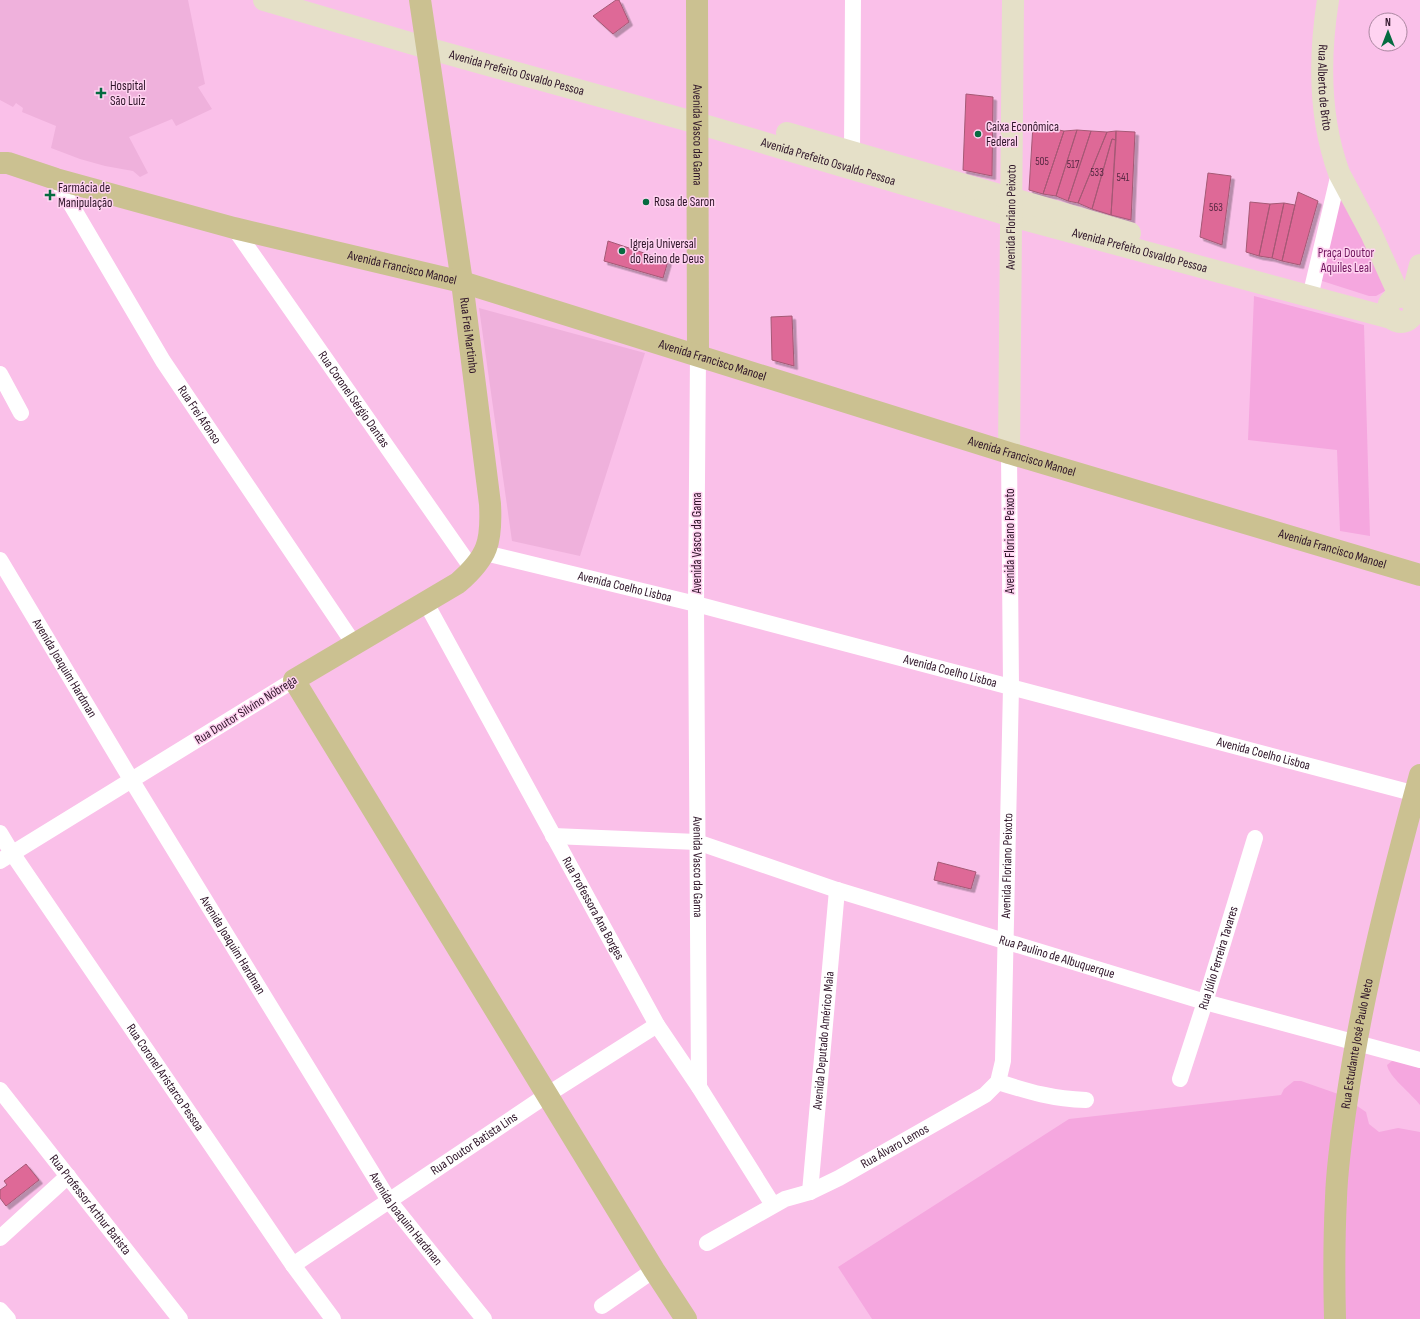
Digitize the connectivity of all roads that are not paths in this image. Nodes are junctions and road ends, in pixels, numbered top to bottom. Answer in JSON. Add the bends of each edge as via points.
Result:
{"nodes":[{"id":1,"x":264,"y":0,"type":"edge"},
{"id":2,"x":312,"y":0,"type":"edge"},
{"id":3,"x":420,"y":0,"type":"edge"},
{"id":4,"x":697,"y":0,"type":"edge"},
{"id":5,"x":853,"y":0,"type":"edge"},
{"id":6,"x":1013,"y":0,"type":"edge"},
{"id":7,"x":1328,"y":0,"type":"edge"},
{"id":8,"x":426,"y":40,"type":"junction"},
{"id":9,"x":696,"y":115,"type":"junction"},
{"id":10,"x":851,"y":159,"type":"junction"},
{"id":11,"x":3,"y":162,"type":"edge"},
{"id":12,"x":1339,"y":173,"type":"junction"},
{"id":13,"x":56,"y":178,"type":"junction"},
{"id":14,"x":1011,"y":208,"type":"junction"},
{"id":15,"x":234,"y":228,"type":"junction"},
{"id":16,"x":1420,"y":265,"type":"edge"},
{"id":17,"x":462,"y":282,"type":"junction"},
{"id":18,"x":1311,"y":291,"type":"junction"},
{"id":19,"x":1404,"y":310,"type":"edge"},
{"id":20,"x":698,"y":355,"type":"junction"},
{"id":21,"x":0,"y":374,"type":"edge"},
{"id":22,"x":21,"y":413,"type":"dead end"},
{"id":23,"x":1009,"y":453,"type":"junction"},
{"id":24,"x":0,"y":560,"type":"edge"},
{"id":25,"x":479,"y":562,"type":"junction"},
{"id":26,"x":1420,"y":575,"type":"edge"},
{"id":27,"x":426,"y":603,"type":"junction"},
{"id":28,"x":696,"y":604,"type":"junction"},
{"id":29,"x":354,"y":644,"type":"junction"},
{"id":30,"x":294,"y":680,"type":"junction"},
{"id":31,"x":1011,"y":687,"type":"junction"},
{"id":32,"x":132,"y":781,"type":"junction"},
{"id":33,"x":1418,"y":788,"type":"edge"},
{"id":34,"x":0,"y":833,"type":"edge"},
{"id":35,"x":553,"y":836,"type":"junction"},
{"id":36,"x":1255,"y":838,"type":"dead end"},
{"id":37,"x":697,"y":842,"type":"junction"},
{"id":38,"x":6,"y":857,"type":"edge"},
{"id":39,"x":837,"y":890,"type":"junction"},
{"id":40,"x":1006,"y":942,"type":"junction"},
{"id":41,"x":1205,"y":1002,"type":"junction"},
{"id":42,"x":657,"y":1025,"type":"junction"},
{"id":43,"x":1356,"y":1042,"type":"junction"},
{"id":44,"x":1420,"y":1060,"type":"edge"},
{"id":45,"x":1180,"y":1078,"type":"dead end"},
{"id":46,"x":998,"y":1082,"type":"junction"},
{"id":47,"x":699,"y":1087,"type":"junction"},
{"id":48,"x":0,"y":1090,"type":"edge"},
{"id":49,"x":547,"y":1095,"type":"junction"},
{"id":50,"x":1086,"y":1100,"type":"dead end"},
{"id":51,"x":68,"y":1176,"type":"junction"},
{"id":52,"x":810,"y":1192,"type":"junction"},
{"id":53,"x":390,"y":1202,"type":"junction"},
{"id":54,"x":773,"y":1205,"type":"junction"},
{"id":55,"x":0,"y":1238,"type":"edge"},
{"id":56,"x":707,"y":1243,"type":"dead end"},
{"id":57,"x":293,"y":1265,"type":"junction"},
{"id":58,"x":654,"y":1270,"type":"junction"},
{"id":59,"x":602,"y":1306,"type":"dead end"},
{"id":60,"x":0,"y":1310,"type":"edge"},
{"id":61,"x":8,"y":1319,"type":"edge"},
{"id":62,"x":180,"y":1319,"type":"edge"},
{"id":63,"x":333,"y":1319,"type":"edge"},
{"id":64,"x":484,"y":1319,"type":"edge"},
{"id":65,"x":686,"y":1319,"type":"edge"},
{"id":66,"x":1335,"y":1319,"type":"edge"}],
"edges":[{"from":1,"to":8,"type":"street","name":"Avenida Prefeito Osvaldo Pessoa"},
{"from":2,"to":8,"type":"street","name":"Avenida Prefeito Osvaldo Pessoa"},
{"from":3,"to":8,"type":"main road","name":"Rua Frei Martinho"},
{"from":4,"to":9,"type":"main road","name":"Avenida Vasco da Gama"},
{"from":5,"to":10,"type":"street"},
{"from":6,"to":14,"type":"street","name":"Avenida Floriano Peixoto"},
{"from":7,"to":12,"type":"street","name":"Rua Alberto de Brito","via":[[1323,44],[1324,116]]},
{"from":8,"to":9,"type":"street","name":"Avenida Prefeito Osvaldo Pessoa"},
{"from":8,"to":17,"type":"main road","name":"Rua Frei Martinho"},
{"from":9,"to":10,"type":"street","name":"Avenida Prefeito Osvaldo Pessoa"},
{"from":9,"to":20,"type":"main road","name":"Avenida Vasco da Gama"},
{"from":10,"to":14,"type":"street","name":"Avenida Prefeito Osvaldo Pessoa"},
{"from":11,"to":13,"type":"main road","name":"Avenida Francisco Manoel"},
{"from":12,"to":18,"type":"street"},
{"from":12,"to":19,"type":"street","name":"Rua Alberto de Brito","via":[[1371,233]]},
{"from":13,"to":15,"type":"main road","name":"Avenida Francisco Manoel"},
{"from":13,"to":29,"type":"street","name":"Rua Frei Afonso","via":[[163,361]]},
{"from":14,"to":18,"type":"street","name":"Avenida Prefeito Osvaldo Pessoa"},
{"from":14,"to":23,"type":"street","name":"Avenida Floriano Peixoto"},
{"from":15,"to":17,"type":"main road","name":"Avenida Francisco Manoel"},
{"from":15,"to":25,"type":"street","name":"Rua Coronel Sérgio Dantas"},
{"from":16,"to":19,"type":"street"},
{"from":17,"to":20,"type":"main road","name":"Avenida Francisco Manoel"},
{"from":17,"to":25,"type":"main road","name":"Rua Frei Martinho","via":[[490,504],[491,528]]},
{"from":18,"to":19,"type":"street","name":"Avenida Prefeito Osvaldo Pessoa"},
{"from":20,"to":23,"type":"main road","name":"Avenida Francisco Manoel"},
{"from":20,"to":28,"type":"street","name":"Avenida Vasco da Gama"},
{"from":21,"to":22,"type":"street"},
{"from":23,"to":26,"type":"main road","name":"Avenida Francisco Manoel"},
{"from":23,"to":31,"type":"street","name":"Avenida Floriano Peixoto"},
{"from":24,"to":32,"type":"street","name":"Avenida Joaquim Hardman"},
{"from":25,"to":27,"type":"main road","name":"Rua Doutor Silvino Nóbrega","via":[[458,583]]},
{"from":25,"to":28,"type":"street","name":"Avenida Coelho Lisboa"},
{"from":27,"to":29,"type":"main road","name":"Rua Doutor Silvino Nóbrega"},
{"from":27,"to":35,"type":"street","name":"Rua Professora Ana Borges"},
{"from":28,"to":31,"type":"street","name":"Avenida Coelho Lisboa"},
{"from":28,"to":37,"type":"street","name":"Avenida Vasco da Gama"},
{"from":29,"to":30,"type":"main road","name":"Rua Doutor Silvino Nóbrega"},
{"from":30,"to":32,"type":"street","name":"Rua Doutor Silvino Nóbrega"},
{"from":30,"to":49,"type":"main road"},
{"from":31,"to":33,"type":"street","name":"Avenida Coelho Lisboa"},
{"from":31,"to":40,"type":"street","name":"Avenida Floriano Peixoto"},
{"from":32,"to":38,"type":"street","name":"Rua Doutor Silvino Nóbrega"},
{"from":32,"to":53,"type":"street","name":"Avenida Joaquim Hardman"},
{"from":33,"to":43,"type":"main road","name":"Rua Estudante José Paulo Neto","via":[[1377,940]]},
{"from":34,"to":38,"type":"street","name":"Rua Coronel Aristarco Pessoa"},
{"from":35,"to":37,"type":"street","name":"Rua Paulino de Albuquerque"},
{"from":35,"to":42,"type":"street","name":"Rua Professora Ana Borges"},
{"from":36,"to":41,"type":"street","name":"Rua Júlio Ferreira Tavares"},
{"from":37,"to":39,"type":"street","name":"Rua Paulino de Albuquerque"},
{"from":37,"to":47,"type":"street","name":"Avenida Vasco da Gama"},
{"from":38,"to":57,"type":"street","name":"Rua Coronel Aristarco Pessoa"},
{"from":39,"to":40,"type":"street","name":"Rua Paulino de Albuquerque"},
{"from":39,"to":52,"type":"street","name":"Avenida Deputado Américo Maia"},
{"from":40,"to":41,"type":"street","name":"Rua Paulino de Albuquerque"},
{"from":40,"to":46,"type":"street","name":"Avenida Floriano Peixoto","via":[[1003,1062]]},
{"from":41,"to":43,"type":"street","name":"Rua Paulino de Albuquerque"},
{"from":41,"to":45,"type":"street","name":"Rua Júlio Ferreira Tavares"},
{"from":42,"to":47,"type":"street","name":"Rua Professora Ana Borges"},
{"from":42,"to":49,"type":"street","name":"Rua Doutor Batista Lins"},
{"from":43,"to":44,"type":"street","name":"Rua Paulino de Albuquerque"},
{"from":43,"to":66,"type":"main road","name":"Rua Estudante José Paulo Neto","via":[[1336,1198]]},
{"from":46,"to":50,"type":"street","via":[[1048,1097]]},
{"from":46,"to":52,"type":"street","name":"Rua Álvaro Lemos","via":[[985,1095]]},
{"from":47,"to":54,"type":"street","name":"Rua Professora Ana Borges"},
{"from":48,"to":51,"type":"street","name":"Rua Professor Arthur Batista"},
{"from":49,"to":53,"type":"street","name":"Rua Doutor Batista Lins"},
{"from":49,"to":58,"type":"main road"},
{"from":51,"to":55,"type":"street"},
{"from":51,"to":62,"type":"street","name":"Rua Professor Arthur Batista"},
{"from":52,"to":54,"type":"street","name":"Rua Álvaro Lemos"},
{"from":53,"to":57,"type":"street","name":"Rua Doutor Batista Lins"},
{"from":53,"to":64,"type":"street","name":"Avenida Joaquim Hardman"},
{"from":54,"to":56,"type":"street","name":"Rua Álvaro Lemos"},
{"from":57,"to":63,"type":"street","name":"Rua Coronel Aristarco Pessoa"},
{"from":58,"to":59,"type":"street"},
{"from":58,"to":65,"type":"main road"},
{"from":60,"to":61,"type":"street"}]}
